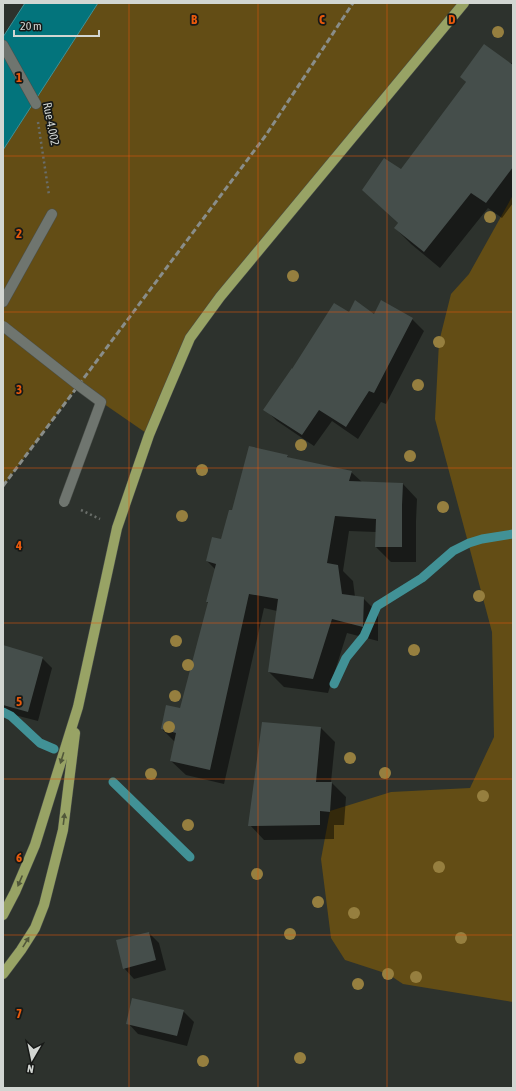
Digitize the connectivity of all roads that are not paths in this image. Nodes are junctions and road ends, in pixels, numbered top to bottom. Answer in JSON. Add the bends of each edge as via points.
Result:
{"nodes":[{"id":1,"x":464,"y":3,"type":"edge"},
{"id":2,"x":3,"y":45,"type":"edge"},
{"id":3,"x":36,"y":104,"type":"road end"},
{"id":4,"x":52,"y":214,"type":"road end"},
{"id":5,"x":3,"y":302,"type":"edge"},
{"id":6,"x":3,"y":326,"type":"edge"},
{"id":7,"x":64,"y":502,"type":"road end"},
{"id":8,"x":78,"y":707,"type":"junction"},
{"id":9,"x":3,"y":915,"type":"edge"},
{"id":10,"x":3,"y":974,"type":"edge"}],
"edges":[{"from":1,"to":8,"type":"main road","via":[[220,297],[190,338],[149,435],[117,528]]},
{"from":2,"to":3,"type":"street","name":"Rue 4.002"},
{"from":4,"to":5,"type":"street"},
{"from":6,"to":7,"type":"street","bridge":true,"via":[[101,402]]},
{"from":8,"to":9,"type":"main road","one_way":true,"via":[[35,845]]},
{"from":10,"to":8,"type":"main road","one_way":true,"via":[[35,928],[44,905],[63,830]]}]}
